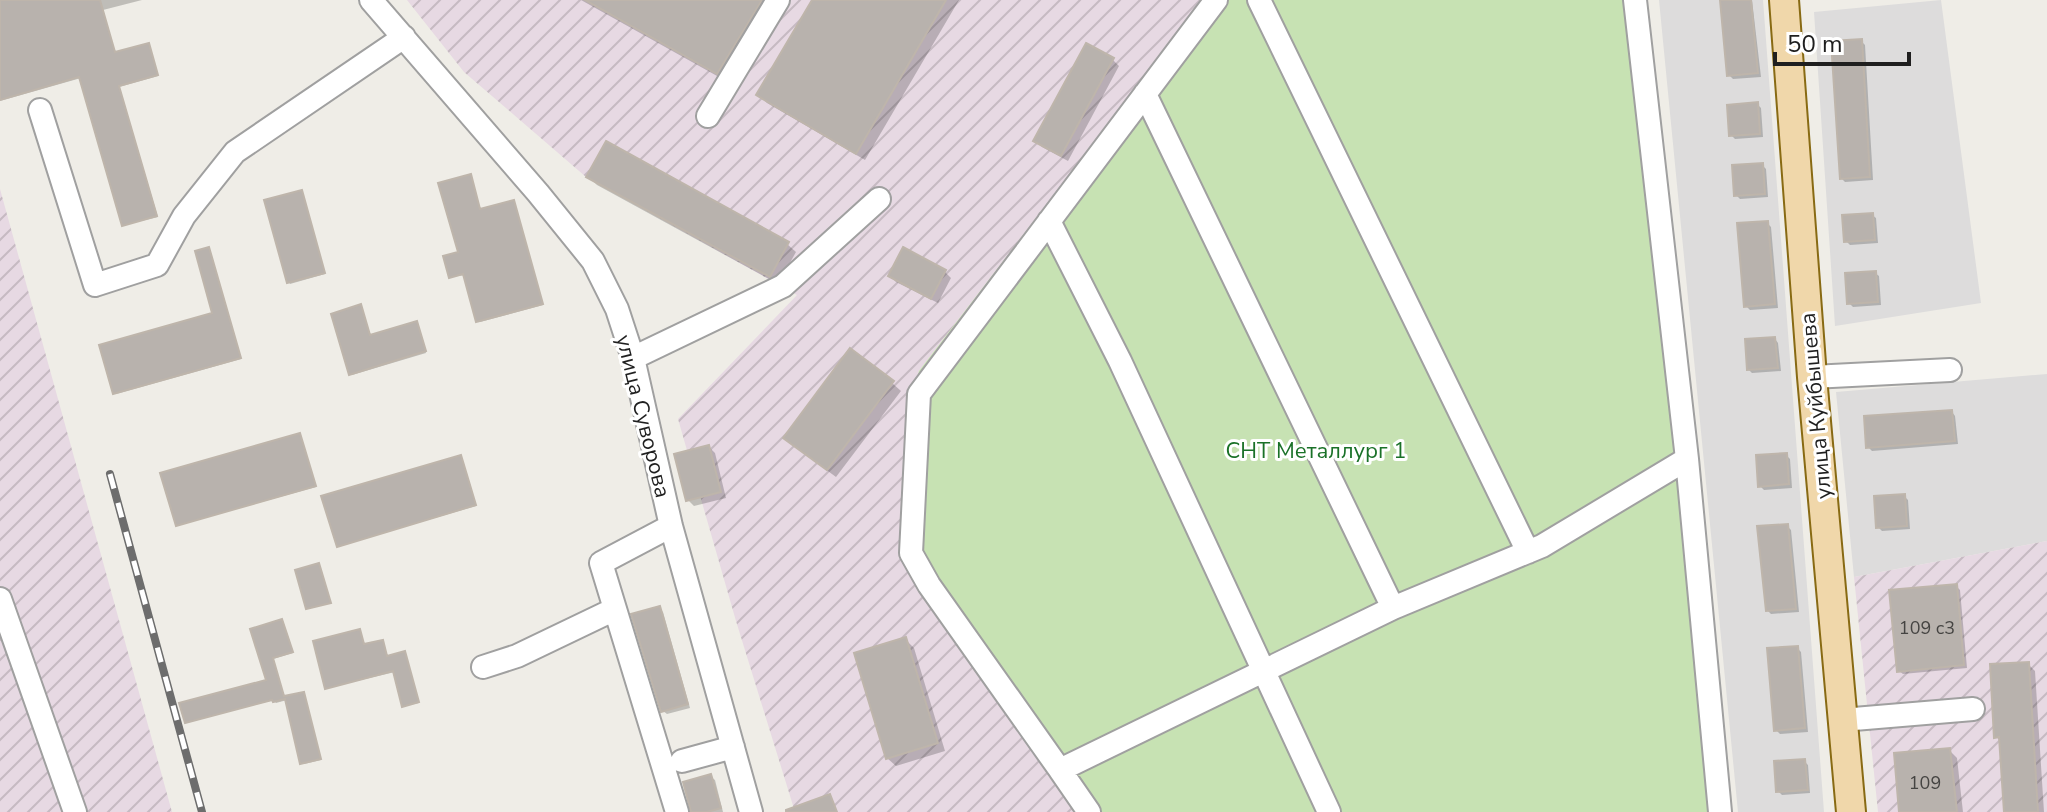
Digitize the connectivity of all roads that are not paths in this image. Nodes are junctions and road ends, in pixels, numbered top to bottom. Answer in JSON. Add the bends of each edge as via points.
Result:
{"nodes":[{"id":1,"x":371,"y":0,"type":"edge"},
{"id":2,"x":778,"y":0,"type":"edge"},
{"id":3,"x":1216,"y":0,"type":"edge"},
{"id":4,"x":1259,"y":0,"type":"edge"},
{"id":5,"x":1635,"y":0,"type":"edge"},
{"id":6,"x":1784,"y":0,"type":"edge"},
{"id":7,"x":404,"y":37,"type":"junction"},
{"id":8,"x":1145,"y":94,"type":"junction"},
{"id":9,"x":40,"y":110,"type":"dead end"},
{"id":10,"x":708,"y":116,"type":"dead end"},
{"id":11,"x":879,"y":199,"type":"dead end"},
{"id":12,"x":1049,"y":221,"type":"junction"},
{"id":13,"x":633,"y":358,"type":"junction"},
{"id":14,"x":1950,"y":370,"type":"dead end"},
{"id":15,"x":1812,"y":377,"type":"junction"},
{"id":16,"x":1687,"y":459,"type":"junction"},
{"id":17,"x":671,"y":526,"type":"junction"},
{"id":18,"x":1528,"y":552,"type":"junction"},
{"id":19,"x":0,"y":599,"type":"edge"},
{"id":20,"x":1393,"y":608,"type":"junction"},
{"id":21,"x":615,"y":609,"type":"junction"},
{"id":22,"x":483,"y":667,"type":"dead end"},
{"id":23,"x":1263,"y":671,"type":"junction"},
{"id":24,"x":1973,"y":709,"type":"dead end"},
{"id":25,"x":1842,"y":720,"type":"junction"},
{"id":26,"x":733,"y":747,"type":"junction"},
{"id":27,"x":682,"y":761,"type":"dead end"},
{"id":28,"x":1060,"y":770,"type":"junction"},
{"id":29,"x":75,"y":812,"type":"edge"},
{"id":30,"x":677,"y":812,"type":"edge"},
{"id":31,"x":751,"y":812,"type":"edge"},
{"id":32,"x":1089,"y":812,"type":"edge"},
{"id":33,"x":1329,"y":812,"type":"edge"},
{"id":34,"x":1720,"y":812,"type":"edge"},
{"id":35,"x":1851,"y":812,"type":"edge"}],
"edges":[{"from":1,"to":7,"type":"street","name":"улица Суворова"},
{"from":2,"to":10,"type":"street"},
{"from":3,"to":8,"type":"street"},
{"from":4,"to":18,"type":"street"},
{"from":5,"to":16,"type":"street"},
{"from":6,"to":15,"type":"main road","name":"улица Куйбышева"},
{"from":7,"to":9,"type":"street","via":[[235,152],[184,216],[157,265],[95,285]]},
{"from":7,"to":13,"type":"street","name":"улица Суворова","via":[[593,261]]},
{"from":8,"to":12,"type":"street"},
{"from":8,"to":20,"type":"street"},
{"from":11,"to":13,"type":"street","via":[[783,286]]},
{"from":12,"to":23,"type":"street"},
{"from":12,"to":28,"type":"street","via":[[919,394],[911,553]]},
{"from":13,"to":17,"type":"street","name":"улица Суворова"},
{"from":14,"to":15,"type":"street"},
{"from":15,"to":25,"type":"main road","name":"улица Куйбышева"},
{"from":16,"to":18,"type":"street"},
{"from":16,"to":34,"type":"street"},
{"from":17,"to":21,"type":"street","via":[[601,563]]},
{"from":17,"to":26,"type":"street","name":"улица Суворова"},
{"from":18,"to":20,"type":"street"},
{"from":19,"to":29,"type":"street"},
{"from":20,"to":23,"type":"street"},
{"from":21,"to":22,"type":"street"},
{"from":21,"to":30,"type":"street"},
{"from":23,"to":28,"type":"street"},
{"from":23,"to":33,"type":"street"},
{"from":24,"to":25,"type":"street"},
{"from":25,"to":35,"type":"main road","name":"улица Куйбышева"},
{"from":26,"to":27,"type":"street"},
{"from":26,"to":31,"type":"street","name":"улица Суворова"},
{"from":28,"to":32,"type":"street"}]}
